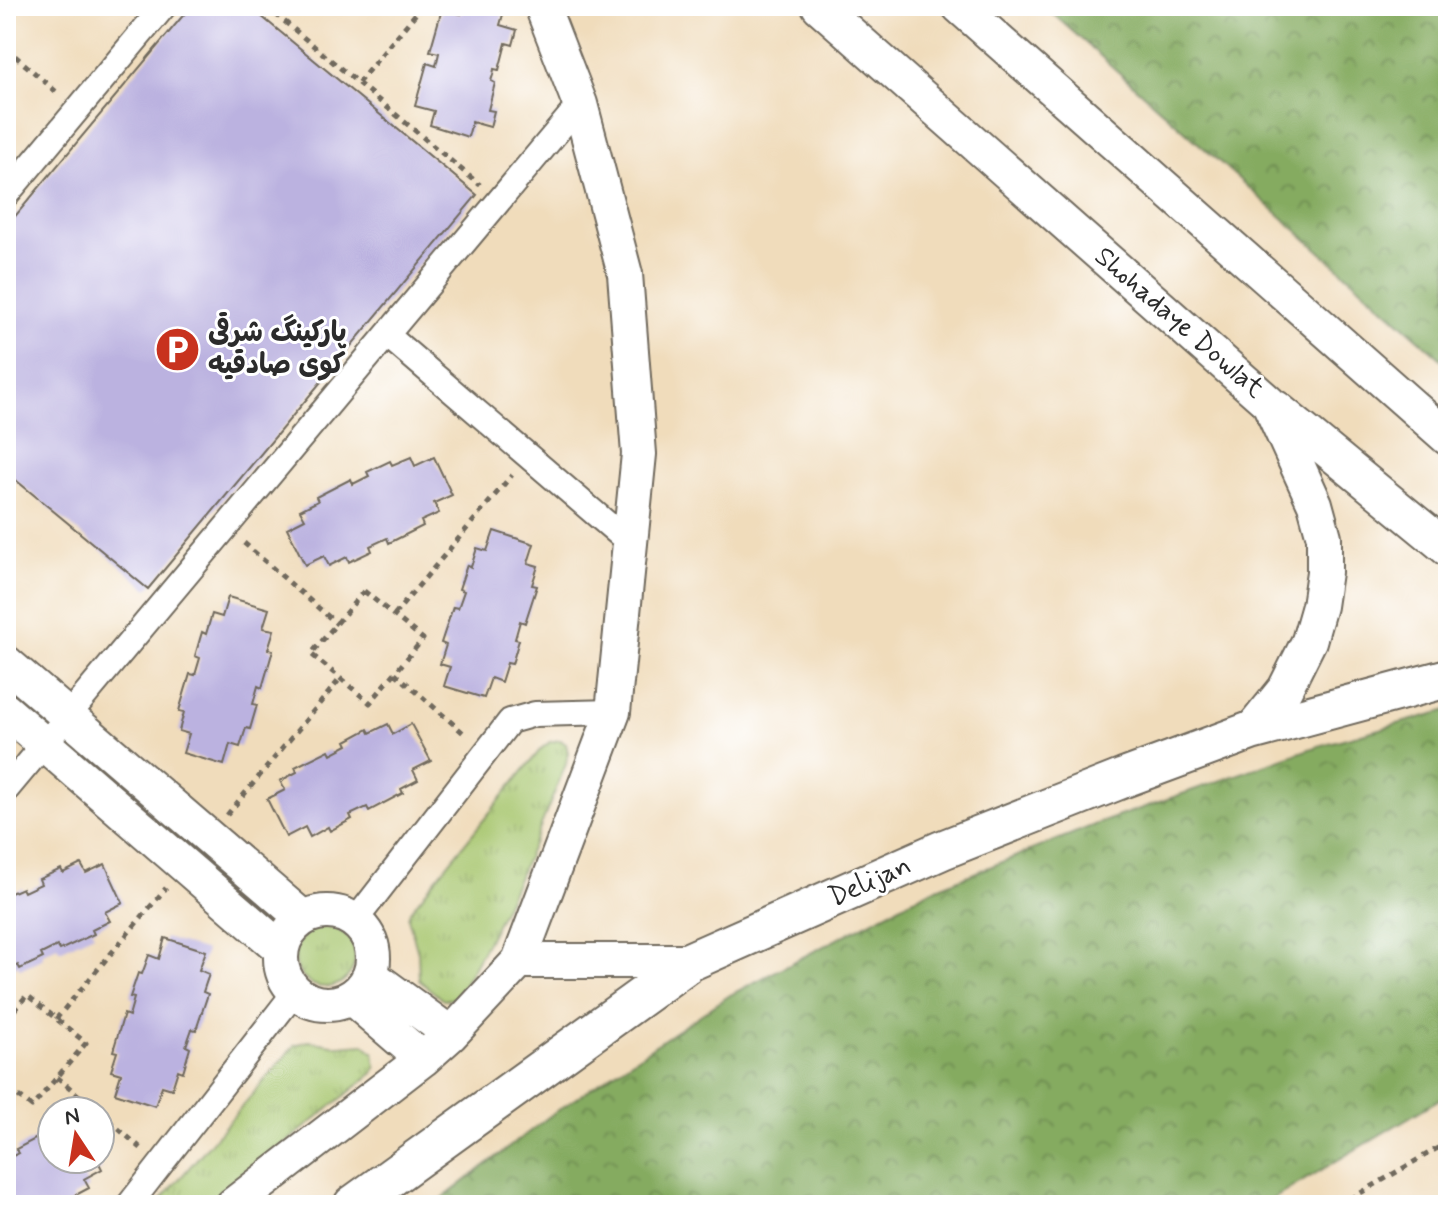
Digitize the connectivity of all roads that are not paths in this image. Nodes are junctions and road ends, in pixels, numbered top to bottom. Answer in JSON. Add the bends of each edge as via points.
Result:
{"nodes":[{"id":1,"x":164,"y":6,"type":"edge"},
{"id":2,"x":542,"y":6,"type":"edge"},
{"id":3,"x":819,"y":6,"type":"edge"},
{"id":4,"x":959,"y":6,"type":"edge"},
{"id":5,"x":580,"y":104,"type":"junction"},
{"id":6,"x":6,"y":195,"type":"edge"},
{"id":7,"x":387,"y":335,"type":"junction"},
{"id":8,"x":1269,"y":403,"type":"junction"},
{"id":9,"x":1448,"y":438,"type":"edge"},
{"id":10,"x":632,"y":545,"type":"junction"},
{"id":11,"x":1448,"y":549,"type":"edge"},
{"id":12,"x":6,"y":663,"type":"edge"},
{"id":13,"x":1448,"y":678,"type":"edge"},
{"id":14,"x":6,"y":711,"type":"edge"},
{"id":15,"x":613,"y":712,"type":"junction"},
{"id":16,"x":68,"y":716,"type":"junction"},
{"id":17,"x":1251,"y":731,"type":"junction"},
{"id":18,"x":44,"y":744,"type":"junction"},
{"id":19,"x":6,"y":790,"type":"edge"},
{"id":20,"x":303,"y":918,"type":"junction"},
{"id":21,"x":355,"y":921,"type":"junction"},
{"id":22,"x":281,"y":949,"type":"junction"},
{"id":23,"x":519,"y":961,"type":"junction"},
{"id":24,"x":691,"y":961,"type":"junction"},
{"id":25,"x":361,"y":986,"type":"junction"},
{"id":26,"x":295,"y":992,"type":"junction"},
{"id":27,"x":451,"y":1034,"type":"junction"},
{"id":28,"x":423,"y":1059,"type":"junction"},
{"id":29,"x":129,"y":1205,"type":"edge"},
{"id":30,"x":233,"y":1205,"type":"edge"},
{"id":31,"x":353,"y":1205,"type":"edge"}],
"edges":[{"from":1,"to":6,"type":"street"},
{"from":2,"to":5,"type":"street"},
{"from":3,"to":8,"type":"street","name":"Shohadaye Dowlat"},
{"from":4,"to":9,"type":"street"},
{"from":5,"to":7,"type":"street"},
{"from":5,"to":10,"type":"street","via":[[625,274],[639,454]]},
{"from":7,"to":10,"type":"street"},
{"from":7,"to":16,"type":"street"},
{"from":8,"to":11,"type":"street"},
{"from":8,"to":17,"type":"street","name":"Shohadaye Dowlat","via":[[1315,504],[1324,537],[1324,572],[1309,641],[1285,689]]},
{"from":10,"to":15,"type":"street"},
{"from":12,"to":16,"type":"street"},
{"from":13,"to":17,"type":"main road","name":"Delijan"},
{"from":14,"to":18,"type":"street"},
{"from":15,"to":21,"type":"street","via":[[535,714],[510,721]]},
{"from":15,"to":23,"type":"street"},
{"from":16,"to":18,"type":"street"},
{"from":16,"to":20,"type":"street"},
{"from":17,"to":24,"type":"main road","name":"Delijan","via":[[942,850]]},
{"from":18,"to":19,"type":"street"},
{"from":18,"to":22,"type":"street"},
{"from":20,"to":21,"type":"street","via":[[329,912]]},
{"from":20,"to":22,"type":"street"},
{"from":21,"to":25,"type":"street","via":[[372,945],[373,960]]},
{"from":22,"to":26,"type":"street","via":[[285,979]]},
{"from":23,"to":24,"type":"street"},
{"from":23,"to":27,"type":"street"},
{"from":24,"to":31,"type":"main road","name":"Delijan"},
{"from":25,"to":26,"type":"street","via":[[337,1003],[322,1005]]},
{"from":25,"to":27,"type":"street"},
{"from":25,"to":28,"type":"street"},
{"from":26,"to":29,"type":"street"},
{"from":27,"to":28,"type":"street"},
{"from":28,"to":30,"type":"street"}]}
